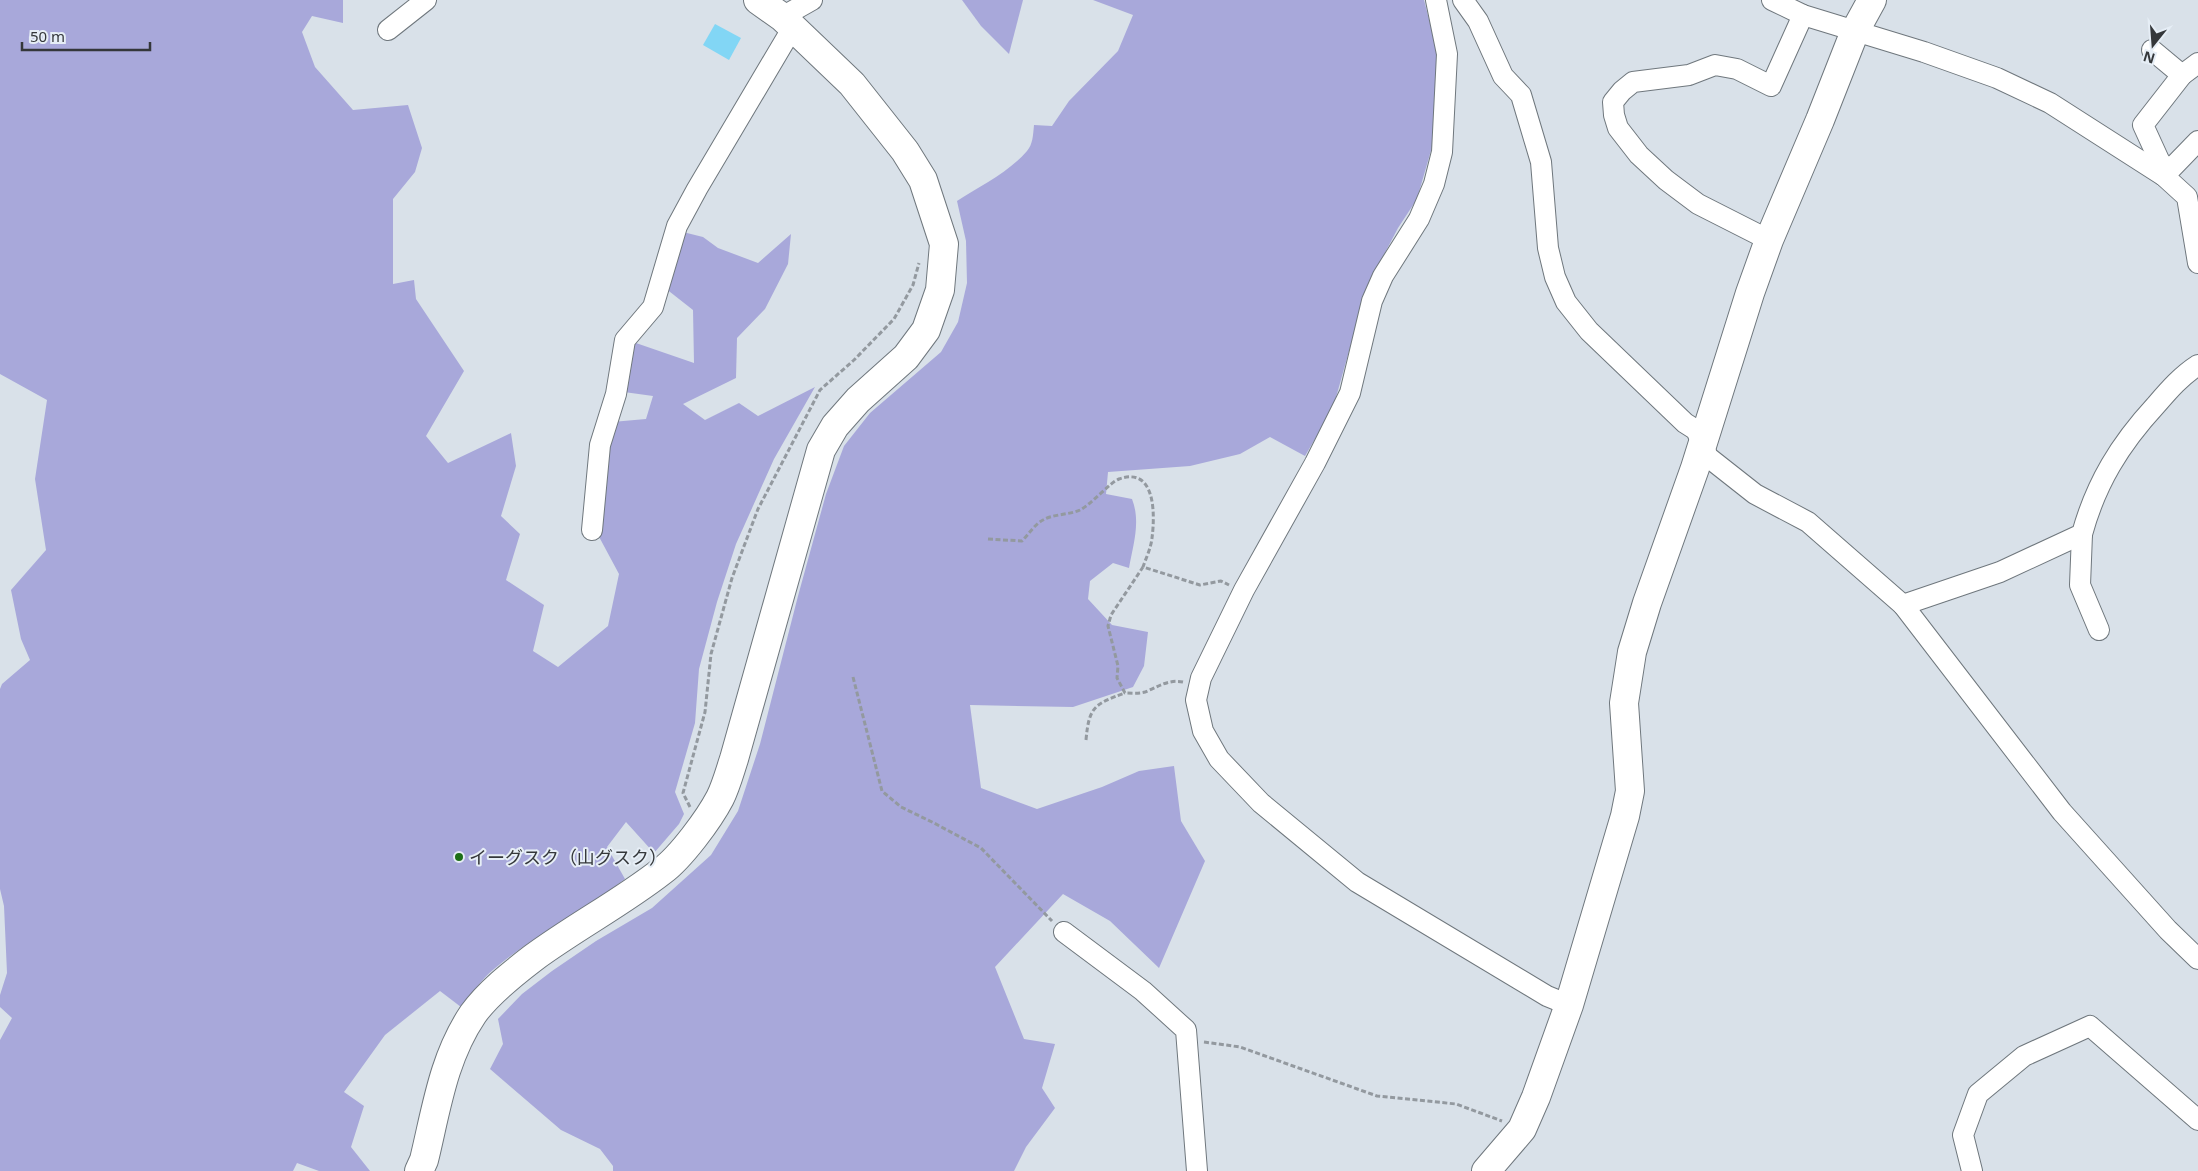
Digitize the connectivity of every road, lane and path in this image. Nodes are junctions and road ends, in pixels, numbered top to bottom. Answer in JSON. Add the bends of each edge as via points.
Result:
{"nodes":[{"id":1,"x":426,"y":0,"type":"edge"},
{"id":2,"x":758,"y":0,"type":"edge"},
{"id":3,"x":812,"y":0,"type":"edge"},
{"id":4,"x":1436,"y":0,"type":"edge"},
{"id":5,"x":1463,"y":0,"type":"edge"},
{"id":6,"x":1772,"y":0,"type":"edge"},
{"id":7,"x":1872,"y":0,"type":"edge"},
{"id":8,"x":1803,"y":15,"type":"junction"},
{"id":9,"x":787,"y":22,"type":"junction"},
{"id":10,"x":388,"y":30,"type":"dead end"},
{"id":11,"x":1855,"y":31,"type":"junction"},
{"id":12,"x":2152,"y":50,"type":"dead end"},
{"id":13,"x":2198,"y":63,"type":"edge"},
{"id":14,"x":2182,"y":75,"type":"junction"},
{"id":15,"x":2198,"y":141,"type":"edge"},
{"id":16,"x":2166,"y":174,"type":"junction"},
{"id":17,"x":1769,"y":240,"type":"junction"},
{"id":18,"x":2198,"y":263,"type":"edge"},
{"id":19,"x":2198,"y":365,"type":"edge"},
{"id":20,"x":1702,"y":444,"type":"junction"},
{"id":21,"x":592,"y":530,"type":"dead end"},
{"id":22,"x":2082,"y":534,"type":"junction"},
{"id":23,"x":988,"y":540,"type":"dead end"},
{"id":24,"x":1144,"y":567,"type":"junction"},
{"id":25,"x":1244,"y":590,"type":"junction"},
{"id":26,"x":1903,"y":605,"type":"junction"},
{"id":27,"x":2099,"y":630,"type":"dead end"},
{"id":28,"x":853,"y":677,"type":"dead end"},
{"id":29,"x":1199,"y":685,"type":"junction"},
{"id":30,"x":1125,"y":693,"type":"junction"},
{"id":31,"x":1086,"y":740,"type":"dead end"},
{"id":32,"x":1064,"y":932,"type":"joint"},
{"id":33,"x":2198,"y":958,"type":"edge"},
{"id":34,"x":1569,"y":1005,"type":"junction"},
{"id":35,"x":1188,"y":1039,"type":"junction"},
{"id":36,"x":2198,"y":1120,"type":"edge"},
{"id":37,"x":1522,"y":1129,"type":"junction"},
{"id":38,"x":419,"y":1171,"type":"edge"},
{"id":39,"x":1197,"y":1171,"type":"edge"},
{"id":40,"x":1486,"y":1171,"type":"edge"},
{"id":41,"x":1972,"y":1171,"type":"edge"}],
"edges":[{"from":1,"to":10,"type":"street"},
{"from":2,"to":9,"type":"street"},
{"from":3,"to":9,"type":"street"},
{"from":4,"to":25,"type":"street","via":[[1446,54],[1442,152],[1434,184],[1419,218],[1383,276],[1372,301],[1350,393]]},
{"from":5,"to":20,"type":"street","via":[[1478,21],[1503,76],[1521,95],[1542,162],[1548,248],[1566,302],[1596,337],[1696,430]]},
{"from":6,"to":8,"type":"street"},
{"from":7,"to":11,"type":"street"},
{"from":8,"to":11,"type":"street"},
{"from":8,"to":17,"type":"street","via":[[1771,86],[1737,69],[1715,65],[1689,75],[1633,82],[1613,102],[1618,128],[1639,155],[1666,180],[1698,204]]},
{"from":9,"to":21,"type":"street","via":[[677,226],[653,307],[625,340],[616,394],[600,445]]},
{"from":9,"to":38,"type":"street","via":[[852,84],[905,151],[923,180],[944,244],[940,290],[926,330],[906,357],[852,407],[835,426],[821,450],[721,797],[701,829],[663,871],[520,968],[474,1013],[448,1063]]},
{"from":11,"to":16,"type":"street","via":[[1997,78],[2050,103]]},
{"from":11,"to":17,"type":"street"},
{"from":12,"to":14,"type":"street"},
{"from":13,"to":14,"type":"street"},
{"from":14,"to":16,"type":"street","via":[[2143,125]]},
{"from":15,"to":16,"type":"street"},
{"from":16,"to":18,"type":"street","via":[[2187,197]]},
{"from":17,"to":20,"type":"street"},
{"from":19,"to":22,"type":"street","via":[[2176,382],[2116,455],[2088,510]]},
{"from":20,"to":26,"type":"street","via":[[1708,457],[1719,466],[1755,494],[1808,522]]},
{"from":20,"to":34,"type":"street","via":[[1632,652],[1624,703],[1630,791]]},
{"from":22,"to":26,"type":"street","via":[[2000,572]]},
{"from":22,"to":27,"type":"street","via":[[2080,585]]},
{"from":23,"to":24,"type":"path","via":[[1022,541],[1044,519],[1079,510],[1118,480],[1135,477],[1144,482],[1150,492],[1153,512],[1152,539]]},
{"from":24,"to":25,"type":"path","via":[[1200,585],[1221,582]]},
{"from":24,"to":30,"type":"path","via":[[1111,615],[1108,626],[1118,666],[1117,678]]},
{"from":25,"to":29,"type":"street"},
{"from":26,"to":33,"type":"street","via":[[2062,812],[2168,930]]},
{"from":28,"to":32,"type":"path","via":[[882,790],[901,807],[980,848]]},
{"from":29,"to":30,"type":"path","via":[[1177,680],[1162,683],[1144,693]]},
{"from":29,"to":34,"type":"street","via":[[1196,700],[1203,731],[1229,772],[1261,803],[1358,882],[1547,996]]},
{"from":30,"to":31,"type":"path","via":[[1093,709],[1088,719]]},
{"from":32,"to":35,"type":"street","via":[[1144,991],[1186,1030]]},
{"from":34,"to":37,"type":"street"},
{"from":35,"to":37,"type":"path","via":[[1240,1047],[1377,1096],[1456,1104]]},
{"from":35,"to":39,"type":"street"},
{"from":36,"to":41,"type":"street","via":[[2090,1026],[2024,1056],[1978,1094],[1963,1135]]},
{"from":37,"to":40,"type":"street"}]}
